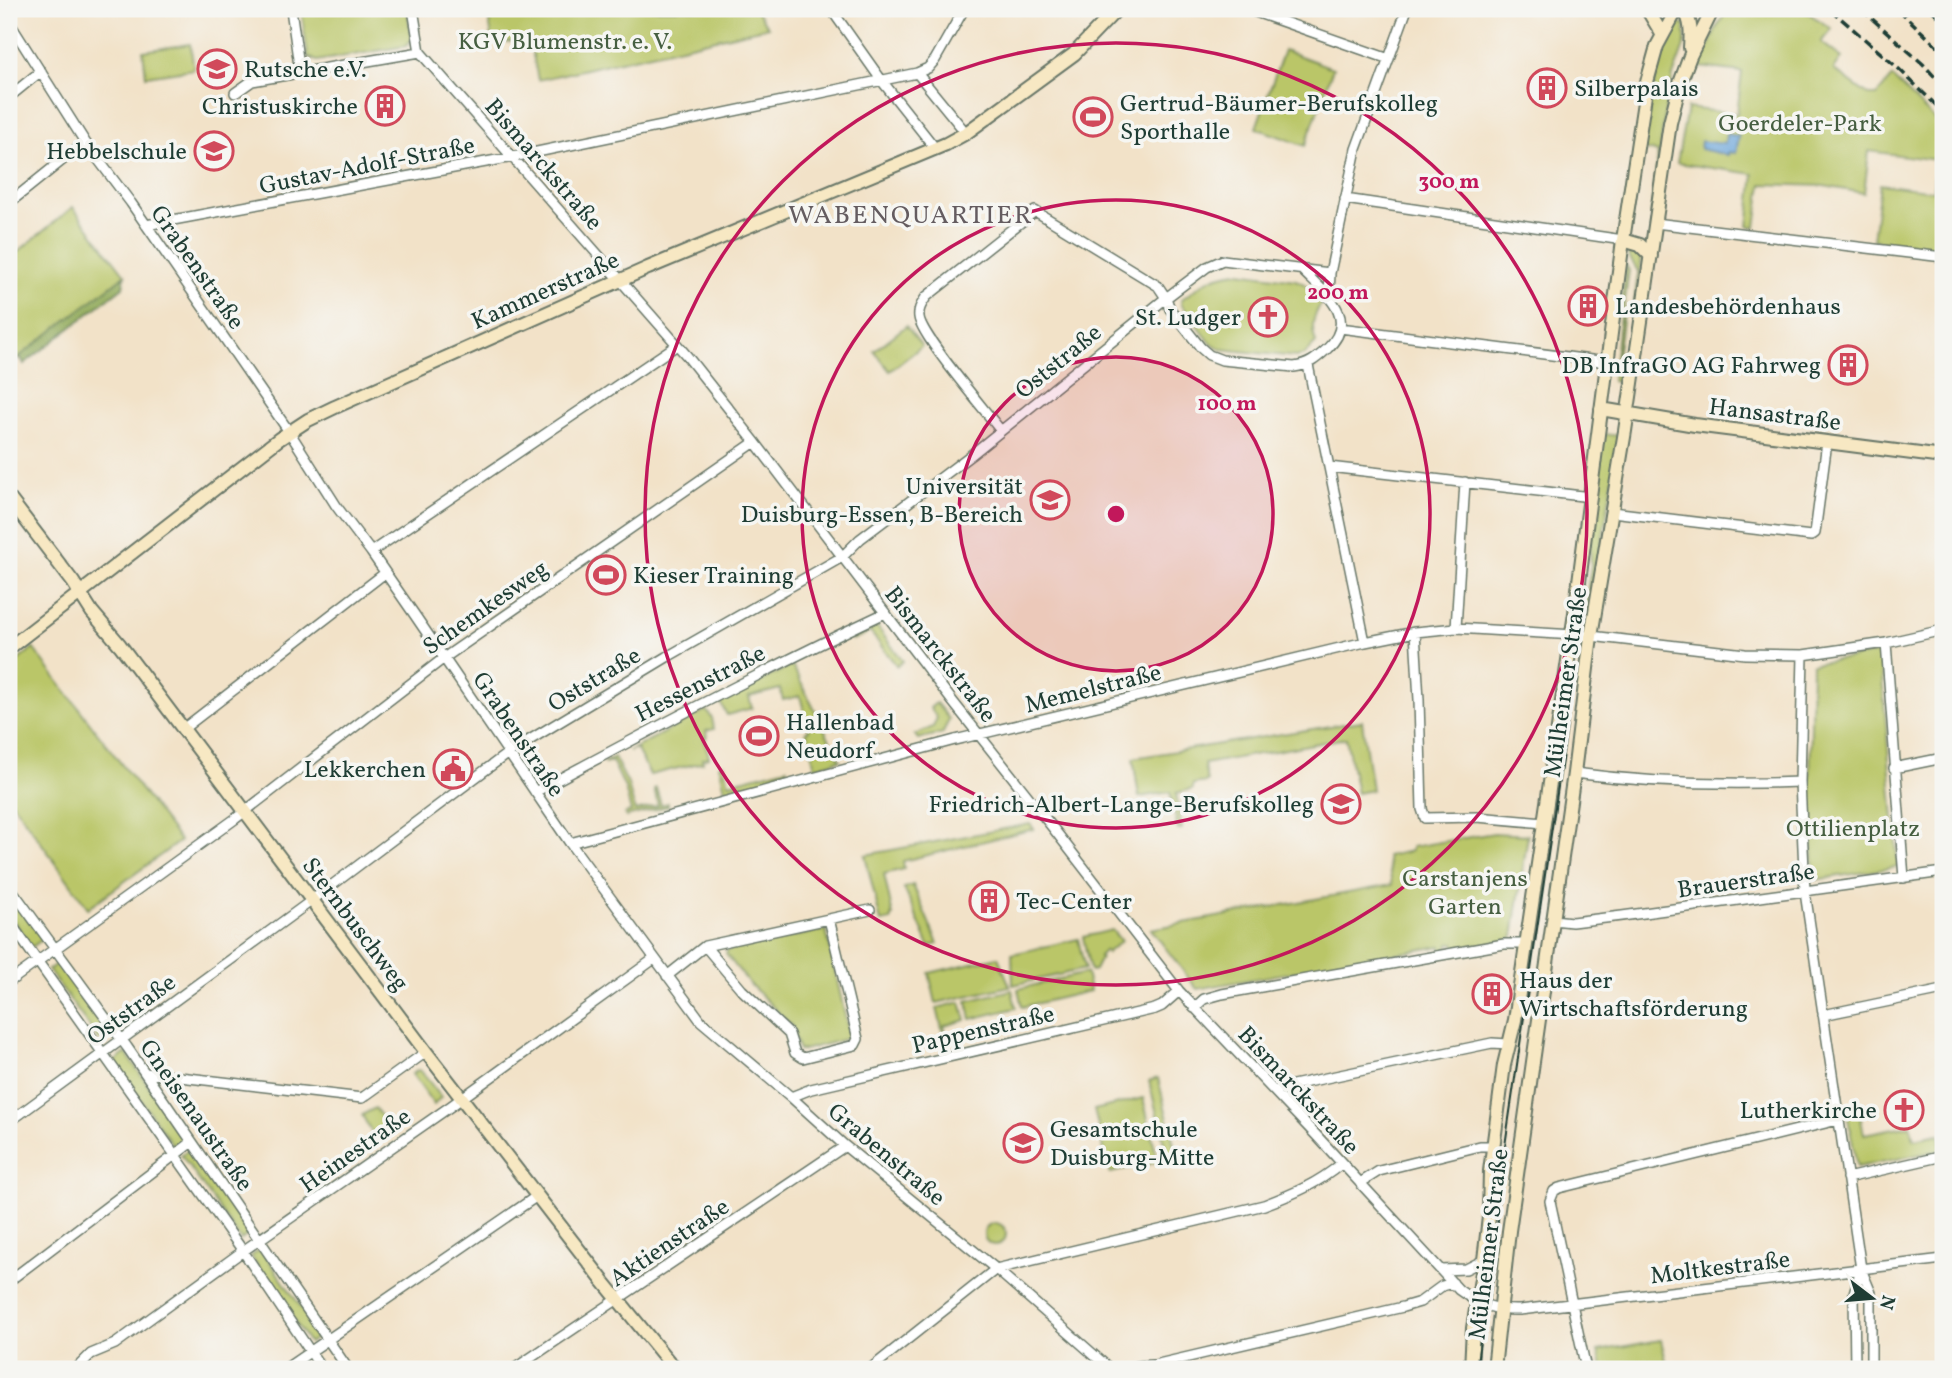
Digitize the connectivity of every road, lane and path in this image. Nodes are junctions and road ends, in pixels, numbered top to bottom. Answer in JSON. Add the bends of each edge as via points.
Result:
{"nodes":[{"id":1,"x":290,"y":9,"type":"edge"},
{"id":2,"x":413,"y":9,"type":"edge"},
{"id":3,"x":831,"y":9,"type":"edge"},
{"id":4,"x":964,"y":9,"type":"edge"},
{"id":5,"x":1117,"y":9,"type":"edge"},
{"id":6,"x":1247,"y":9,"type":"edge"},
{"id":7,"x":1407,"y":9,"type":"edge"},
{"id":8,"x":1647,"y":9,"type":"edge"},
{"id":9,"x":1677,"y":9,"type":"edge"},
{"id":10,"x":1683,"y":9,"type":"edge"},
{"id":11,"x":1713,"y":9,"type":"edge"},
{"id":12,"x":9,"y":22,"type":"edge"},
{"id":13,"x":1662,"y":34,"type":"junction"},
{"id":14,"x":420,"y":52,"type":"junction"},
{"id":15,"x":1690,"y":56,"type":"junction"},
{"id":16,"x":1389,"y":59,"type":"junction"},
{"id":17,"x":40,"y":71,"type":"junction"},
{"id":18,"x":300,"y":73,"type":"junction"},
{"id":19,"x":917,"y":73,"type":"junction"},
{"id":20,"x":882,"y":81,"type":"junction"},
{"id":21,"x":235,"y":93,"type":"dead end"},
{"id":22,"x":9,"y":97,"type":"edge"},
{"id":23,"x":966,"y":133,"type":"junction"},
{"id":24,"x":85,"y":142,"type":"junction"},
{"id":25,"x":935,"y":148,"type":"junction"},
{"id":26,"x":513,"y":157,"type":"junction"},
{"id":27,"x":1345,"y":199,"type":"junction"},
{"id":28,"x":9,"y":203,"type":"edge"},
{"id":29,"x":1655,"y":223,"type":"junction"},
{"id":30,"x":146,"y":225,"type":"junction"},
{"id":31,"x":1623,"y":240,"type":"junction"},
{"id":32,"x":1651,"y":256,"type":"junction"},
{"id":33,"x":1943,"y":257,"type":"edge"},
{"id":34,"x":1302,"y":270,"type":"junction"},
{"id":35,"x":1330,"y":273,"type":"junction"},
{"id":36,"x":621,"y":280,"type":"junction"},
{"id":37,"x":1329,"y":295,"type":"junction"},
{"id":38,"x":1166,"y":298,"type":"junction"},
{"id":39,"x":1340,"y":328,"type":"junction"},
{"id":40,"x":677,"y":345,"type":"junction"},
{"id":41,"x":1607,"y":362,"type":"junction"},
{"id":42,"x":1308,"y":365,"type":"junction"},
{"id":43,"x":1601,"y":409,"type":"junction"},
{"id":44,"x":1628,"y":413,"type":"junction"},
{"id":45,"x":1001,"y":431,"type":"junction"},
{"id":46,"x":290,"y":433,"type":"junction"},
{"id":47,"x":755,"y":442,"type":"junction"},
{"id":48,"x":1827,"y":442,"type":"junction"},
{"id":49,"x":1943,"y":457,"type":"edge"},
{"id":50,"x":1329,"y":467,"type":"junction"},
{"id":51,"x":1465,"y":482,"type":"junction"},
{"id":52,"x":1591,"y":497,"type":"junction"},
{"id":53,"x":9,"y":498,"type":"edge"},
{"id":54,"x":1612,"y":512,"type":"junction"},
{"id":55,"x":371,"y":552,"type":"junction"},
{"id":56,"x":842,"y":557,"type":"junction"},
{"id":57,"x":385,"y":573,"type":"junction"},
{"id":58,"x":79,"y":594,"type":"junction"},
{"id":59,"x":885,"y":613,"type":"junction"},
{"id":60,"x":1456,"y":628,"type":"junction"},
{"id":61,"x":1943,"y":630,"type":"edge"},
{"id":62,"x":1415,"y":632,"type":"junction"},
{"id":63,"x":1571,"y":636,"type":"junction"},
{"id":64,"x":1591,"y":636,"type":"junction"},
{"id":65,"x":1365,"y":642,"type":"junction"},
{"id":66,"x":1886,"y":643,"type":"junction"},
{"id":67,"x":9,"y":648,"type":"edge"},
{"id":68,"x":1803,"y":655,"type":"junction"},
{"id":69,"x":444,"y":658,"type":"junction"},
{"id":70,"x":183,"y":729,"type":"junction"},
{"id":71,"x":979,"y":734,"type":"junction"},
{"id":72,"x":508,"y":753,"type":"junction"},
{"id":73,"x":1943,"y":758,"type":"edge"},
{"id":74,"x":1894,"y":768,"type":"junction"},
{"id":75,"x":1574,"y":774,"type":"junction"},
{"id":76,"x":1800,"y":782,"type":"junction"},
{"id":77,"x":535,"y":792,"type":"junction"},
{"id":78,"x":245,"y":812,"type":"junction"},
{"id":79,"x":1544,"y":823,"type":"junction"},
{"id":80,"x":570,"y":843,"type":"junction"},
{"id":81,"x":1943,"y":872,"type":"edge"},
{"id":82,"x":1904,"y":878,"type":"junction"},
{"id":83,"x":9,"y":886,"type":"edge"},
{"id":84,"x":1805,"y":892,"type":"junction"},
{"id":85,"x":311,"y":901,"type":"junction"},
{"id":86,"x":870,"y":910,"type":"dead end"},
{"id":87,"x":829,"y":919,"type":"junction"},
{"id":88,"x":1553,"y":920,"type":"junction"},
{"id":89,"x":9,"y":921,"type":"edge"},
{"id":90,"x":1522,"y":944,"type":"junction"},
{"id":91,"x":705,"y":946,"type":"junction"},
{"id":92,"x":55,"y":948,"type":"junction"},
{"id":93,"x":654,"y":959,"type":"junction"},
{"id":94,"x":37,"y":960,"type":"junction"},
{"id":95,"x":667,"y":975,"type":"junction"},
{"id":96,"x":9,"y":982,"type":"edge"},
{"id":97,"x":1943,"y":990,"type":"edge"},
{"id":98,"x":1179,"y":991,"type":"junction"},
{"id":99,"x":1194,"y":1008,"type":"junction"},
{"id":100,"x":1824,"y":1015,"type":"junction"},
{"id":101,"x":122,"y":1040,"type":"junction"},
{"id":102,"x":1508,"y":1044,"type":"junction"},
{"id":103,"x":426,"y":1052,"type":"junction"},
{"id":104,"x":103,"y":1054,"type":"junction"},
{"id":105,"x":145,"y":1073,"type":"junction"},
{"id":106,"x":1275,"y":1091,"type":"junction"},
{"id":107,"x":791,"y":1097,"type":"junction"},
{"id":108,"x":462,"y":1098,"type":"junction"},
{"id":109,"x":1838,"y":1120,"type":"junction"},
{"id":110,"x":9,"y":1122,"type":"edge"},
{"id":111,"x":192,"y":1142,"type":"junction"},
{"id":112,"x":845,"y":1146,"type":"junction"},
{"id":113,"x":1493,"y":1146,"type":"junction"},
{"id":114,"x":174,"y":1154,"type":"junction"},
{"id":115,"x":1943,"y":1156,"type":"edge"},
{"id":116,"x":1342,"y":1164,"type":"junction"},
{"id":117,"x":1847,"y":1178,"type":"junction"},
{"id":118,"x":1360,"y":1182,"type":"junction"},
{"id":119,"x":537,"y":1196,"type":"junction"},
{"id":120,"x":260,"y":1240,"type":"junction"},
{"id":121,"x":243,"y":1251,"type":"junction"},
{"id":122,"x":1943,"y":1259,"type":"edge"},
{"id":123,"x":1485,"y":1260,"type":"junction"},
{"id":124,"x":996,"y":1269,"type":"junction"},
{"id":125,"x":1861,"y":1269,"type":"junction"},
{"id":126,"x":1447,"y":1276,"type":"junction"},
{"id":127,"x":9,"y":1281,"type":"edge"},
{"id":128,"x":617,"y":1299,"type":"junction"},
{"id":129,"x":1477,"y":1301,"type":"junction"},
{"id":130,"x":1572,"y":1304,"type":"junction"},
{"id":131,"x":1502,"y":1310,"type":"junction"},
{"id":132,"x":329,"y":1340,"type":"junction"},
{"id":133,"x":311,"y":1352,"type":"junction"},
{"id":134,"x":76,"y":1369,"type":"edge"},
{"id":135,"x":285,"y":1369,"type":"edge"},
{"id":136,"x":322,"y":1369,"type":"edge"},
{"id":137,"x":348,"y":1369,"type":"edge"},
{"id":138,"x":514,"y":1369,"type":"edge"},
{"id":139,"x":678,"y":1369,"type":"edge"},
{"id":140,"x":870,"y":1369,"type":"edge"},
{"id":141,"x":1110,"y":1369,"type":"edge"},
{"id":142,"x":1126,"y":1369,"type":"edge"},
{"id":143,"x":1471,"y":1369,"type":"edge"},
{"id":144,"x":1494,"y":1369,"type":"edge"},
{"id":145,"x":1586,"y":1369,"type":"edge"},
{"id":146,"x":1855,"y":1369,"type":"edge"},
{"id":147,"x":1871,"y":1369,"type":"edge"}],
"edges":[{"from":1,"to":18,"type":"street"},
{"from":2,"to":14,"type":"street"},
{"from":3,"to":20,"type":"street"},
{"from":4,"to":19,"type":"street","via":[[935,60]]},
{"from":5,"to":23,"type":"main road","name":"Kammerstraße","via":[[1074,54]]},
{"from":6,"to":16,"type":"street"},
{"from":7,"to":16,"type":"street"},
{"from":8,"to":13,"type":"main road"},
{"from":9,"to":13,"type":"main road","name":"Mülheimer Straße"},
{"from":10,"to":15,"type":"main road","via":[[1690,25]]},
{"from":11,"to":15,"type":"main road","name":"Mülheimer Straße"},
{"from":12,"to":17,"type":"street","name":"Grabenstraße"},
{"from":13,"to":31,"type":"main road","name":"Mülheimer Straße","via":[[1647,82]]},
{"from":14,"to":18,"type":"street"},
{"from":14,"to":26,"type":"street","name":"Bismarckstraße"},
{"from":15,"to":29,"type":"main road","name":"Mülheimer Straße","via":[[1670,123]]},
{"from":16,"to":27,"type":"street","via":[[1356,149]]},
{"from":17,"to":22,"type":"street"},
{"from":17,"to":24,"type":"street","name":"Grabenstraße"},
{"from":18,"to":21,"type":"street","via":[[252,81]]},
{"from":19,"to":20,"type":"street","name":"Gustav-Adolf-Straße"},
{"from":19,"to":23,"type":"street"},
{"from":20,"to":25,"type":"street"},
{"from":20,"to":26,"type":"street","name":"Gustav-Adolf-Straße"},
{"from":23,"to":25,"type":"main road","name":"Kammerstraße"},
{"from":24,"to":28,"type":"street"},
{"from":24,"to":30,"type":"street","name":"Grabenstraße"},
{"from":25,"to":36,"type":"main road","name":"Kammerstraße"},
{"from":26,"to":30,"type":"street","name":"Gustav-Adolf-Straße"},
{"from":26,"to":36,"type":"street","name":"Bismarckstraße"},
{"from":27,"to":31,"type":"street"},
{"from":27,"to":35,"type":"street"},
{"from":29,"to":32,"type":"main road","name":"Mülheimer Straße"},
{"from":29,"to":33,"type":"street"},
{"from":30,"to":46,"type":"street","name":"Grabenstraße"},
{"from":31,"to":32,"type":"main road","via":[[1640,245]]},
{"from":31,"to":41,"type":"main road","name":"Mülheimer Straße"},
{"from":32,"to":44,"type":"main road","name":"Mülheimer Straße"},
{"from":34,"to":35,"type":"street"},
{"from":34,"to":37,"type":"street"},
{"from":34,"to":38,"type":"street","via":[[1223,260]]},
{"from":35,"to":37,"type":"street"},
{"from":36,"to":40,"type":"street","name":"Bismarckstraße"},
{"from":36,"to":46,"type":"main road","name":"Kammerstraße","via":[[335,407]]},
{"from":37,"to":39,"type":"street"},
{"from":38,"to":42,"type":"street","via":[[1209,355],[1222,360]]},
{"from":38,"to":45,"type":"street","name":"Oststraße"},
{"from":38,"to":45,"type":"street","via":[[1158,286],[1035,211],[926,297],[919,319]]},
{"from":39,"to":41,"type":"street"},
{"from":39,"to":42,"type":"street","via":[[1329,347]]},
{"from":40,"to":47,"type":"street","name":"Bismarckstraße"},
{"from":40,"to":55,"type":"street"},
{"from":41,"to":43,"type":"main road","name":"Mülheimer Straße"},
{"from":42,"to":50,"type":"street"},
{"from":43,"to":44,"type":"main road","name":"Hansastraße"},
{"from":43,"to":52,"type":"main road","name":"Mülheimer Straße"},
{"from":44,"to":48,"type":"main road","name":"Hansastraße"},
{"from":44,"to":54,"type":"main road","name":"Mülheimer Straße"},
{"from":45,"to":56,"type":"street","name":"Oststraße"},
{"from":46,"to":55,"type":"street","name":"Grabenstraße"},
{"from":46,"to":58,"type":"main road","name":"Kammerstraße"},
{"from":47,"to":56,"type":"street","name":"Bismarckstraße"},
{"from":47,"to":69,"type":"street","name":"Schemkesweg"},
{"from":48,"to":49,"type":"main road","name":"Hansastraße"},
{"from":48,"to":54,"type":"street","via":[[1811,536]]},
{"from":50,"to":51,"type":"street"},
{"from":50,"to":65,"type":"street"},
{"from":51,"to":52,"type":"street"},
{"from":51,"to":60,"type":"street"},
{"from":52,"to":63,"type":"main road","name":"Mülheimer Straße"},
{"from":53,"to":58,"type":"main road","name":"Sternbuschweg"},
{"from":54,"to":64,"type":"main road","name":"Mülheimer Straße"},
{"from":55,"to":57,"type":"street","name":"Grabenstraße"},
{"from":56,"to":59,"type":"street","name":"Bismarckstraße"},
{"from":56,"to":72,"type":"street","name":"Oststraße"},
{"from":57,"to":69,"type":"street","name":"Grabenstraße"},
{"from":57,"to":70,"type":"street"},
{"from":58,"to":67,"type":"main road","name":"Kammerstraße"},
{"from":58,"to":70,"type":"main road","name":"Sternbuschweg"},
{"from":59,"to":71,"type":"street","name":"Bismarckstraße"},
{"from":59,"to":77,"type":"street","name":"Hessenstraße"},
{"from":60,"to":62,"type":"street","name":"Memelstraße"},
{"from":60,"to":63,"type":"street","name":"Memelstraße"},
{"from":61,"to":66,"type":"street","name":"Memelstraße"},
{"from":62,"to":65,"type":"street","name":"Memelstraße"},
{"from":62,"to":79,"type":"street","via":[[1425,818]]},
{"from":63,"to":64,"type":"street","name":"Memelstraße"},
{"from":63,"to":79,"type":"main road","name":"Mülheimer Straße"},
{"from":64,"to":68,"type":"street","name":"Memelstraße","via":[[1745,654]]},
{"from":64,"to":75,"type":"main road","name":"Mülheimer Straße"},
{"from":65,"to":71,"type":"street","name":"Memelstraße"},
{"from":66,"to":68,"type":"street","name":"Memelstraße"},
{"from":66,"to":74,"type":"street"},
{"from":68,"to":76,"type":"street"},
{"from":69,"to":72,"type":"street","name":"Grabenstraße"},
{"from":69,"to":78,"type":"street","name":"Schemkesweg"},
{"from":70,"to":78,"type":"main road","name":"Sternbuschweg"},
{"from":71,"to":80,"type":"street","name":"Memelstraße"},
{"from":71,"to":98,"type":"street","name":"Bismarckstraße"},
{"from":72,"to":77,"type":"street","name":"Grabenstraße"},
{"from":72,"to":85,"type":"street","name":"Oststraße"},
{"from":73,"to":74,"type":"street"},
{"from":74,"to":82,"type":"street"},
{"from":75,"to":76,"type":"street","via":[[1688,783]]},
{"from":75,"to":88,"type":"main road","name":"Mülheimer Straße"},
{"from":76,"to":84,"type":"street"},
{"from":77,"to":80,"type":"street","name":"Grabenstraße"},
{"from":78,"to":85,"type":"main road","name":"Sternbuschweg"},
{"from":78,"to":92,"type":"street","name":"Schemkesweg"},
{"from":79,"to":90,"type":"main road","name":"Mülheimer Straße"},
{"from":80,"to":93,"type":"street","name":"Grabenstraße"},
{"from":81,"to":82,"type":"street","name":"Brauerstraße"},
{"from":82,"to":84,"type":"street","name":"Brauerstraße"},
{"from":83,"to":92,"type":"street","name":"Gneisenaustraße"},
{"from":84,"to":88,"type":"street","name":"Brauerstraße","via":[[1572,922]]},
{"from":84,"to":100,"type":"street"},
{"from":85,"to":101,"type":"street","name":"Oststraße"},
{"from":85,"to":103,"type":"main road","name":"Sternbuschweg"},
{"from":86,"to":87,"type":"street"},
{"from":87,"to":91,"type":"street"},
{"from":87,"to":91,"type":"street","via":[[858,1039],[855,1045],[803,1058],[794,1053],[789,1034],[742,990]]},
{"from":88,"to":131,"type":"main road","name":"Mülheimer Straße"},
{"from":89,"to":94,"type":"street","name":"Gneisenaustraße"},
{"from":90,"to":99,"type":"street","via":[[1222,994],[1204,999]]},
{"from":90,"to":102,"type":"main road","name":"Mülheimer Straße","via":[[1515,1020]]},
{"from":91,"to":95,"type":"street"},
{"from":92,"to":94,"type":"street","name":"Schemkesweg"},
{"from":92,"to":101,"type":"street","name":"Gneisenaustraße"},
{"from":93,"to":95,"type":"street","name":"Grabenstraße"},
{"from":93,"to":108,"type":"street","name":"Heinestraße"},
{"from":94,"to":96,"type":"street","name":"Schemkesweg"},
{"from":94,"to":104,"type":"street","name":"Gneisenaustraße"},
{"from":95,"to":107,"type":"street","name":"Grabenstraße","via":[[701,1021]]},
{"from":97,"to":100,"type":"street"},
{"from":98,"to":99,"type":"street","name":"Bismarckstraße"},
{"from":98,"to":107,"type":"street","name":"Pappenstraße","via":[[1155,1009]]},
{"from":99,"to":106,"type":"street","name":"Bismarckstraße"},
{"from":100,"to":109,"type":"street"},
{"from":101,"to":104,"type":"street","name":"Oststraße"},
{"from":101,"to":105,"type":"street","name":"Gneisenaustraße"},
{"from":102,"to":106,"type":"street","via":[[1479,1045]]},
{"from":102,"to":113,"type":"main road","name":"Mülheimer Straße"},
{"from":103,"to":105,"type":"street","via":[[362,1098]]},
{"from":103,"to":108,"type":"main road","name":"Sternbuschweg"},
{"from":104,"to":110,"type":"street","name":"Oststraße"},
{"from":104,"to":114,"type":"street","name":"Gneisenaustraße"},
{"from":105,"to":111,"type":"street","name":"Gneisenaustraße"},
{"from":106,"to":116,"type":"street","name":"Bismarckstraße"},
{"from":107,"to":112,"type":"street","name":"Grabenstraße"},
{"from":108,"to":119,"type":"main road","name":"Sternbuschweg"},
{"from":108,"to":120,"type":"street","name":"Heinestraße"},
{"from":109,"to":117,"type":"street"},
{"from":109,"to":130,"type":"street","via":[[1559,1188],[1550,1201]]},
{"from":111,"to":114,"type":"street"},
{"from":111,"to":120,"type":"street","name":"Gneisenaustraße"},
{"from":112,"to":124,"type":"street","name":"Grabenstraße"},
{"from":112,"to":128,"type":"street","name":"Aktienstraße"},
{"from":113,"to":118,"type":"street","via":[[1379,1171]]},
{"from":113,"to":123,"type":"main road","name":"Mülheimer Straße"},
{"from":114,"to":121,"type":"street","name":"Gneisenaustraße"},
{"from":114,"to":127,"type":"street"},
{"from":115,"to":117,"type":"street"},
{"from":116,"to":118,"type":"street","name":"Bismarckstraße"},
{"from":116,"to":124,"type":"street","via":[[1321,1180],[1264,1205]]},
{"from":117,"to":125,"type":"street"},
{"from":118,"to":126,"type":"street","name":"Bismarckstraße"},
{"from":119,"to":128,"type":"main road","name":"Sternbuschweg"},
{"from":119,"to":132,"type":"street"},
{"from":120,"to":121,"type":"street","name":"Heinestraße"},
{"from":120,"to":132,"type":"street","name":"Gneisenaustraße"},
{"from":121,"to":133,"type":"street","name":"Gneisenaustraße"},
{"from":121,"to":134,"type":"street","name":"Heinestraße","via":[[115,1344],[91,1354]]},
{"from":122,"to":125,"type":"street","name":"Moltkestraße"},
{"from":123,"to":126,"type":"street"},
{"from":123,"to":129,"type":"main road","name":"Mülheimer Straße"},
{"from":124,"to":140,"type":"street"},
{"from":124,"to":141,"type":"street","name":"Grabenstraße"},
{"from":125,"to":130,"type":"street","name":"Moltkestraße"},
{"from":125,"to":146,"type":"street","via":[[1854,1293]]},
{"from":125,"to":147,"type":"street","via":[[1871,1293]]},
{"from":126,"to":129,"type":"street","name":"Bismarckstraße"},
{"from":126,"to":142,"type":"street","via":[[1442,1286],[1403,1307]]},
{"from":128,"to":138,"type":"street","name":"Aktienstraße"},
{"from":128,"to":139,"type":"main road","name":"Sternbuschweg"},
{"from":129,"to":131,"type":"street","name":"Bismarckstraße"},
{"from":129,"to":143,"type":"main road","name":"Mülheimer Straße"},
{"from":130,"to":131,"type":"street","name":"Moltkestraße"},
{"from":130,"to":145,"type":"street"},
{"from":131,"to":144,"type":"main road","name":"Mülheimer Straße"},
{"from":132,"to":133,"type":"street"},
{"from":132,"to":137,"type":"street","name":"Gneisenaustraße"},
{"from":133,"to":135,"type":"street"},
{"from":133,"to":136,"type":"street","name":"Gneisenaustraße"}]}
